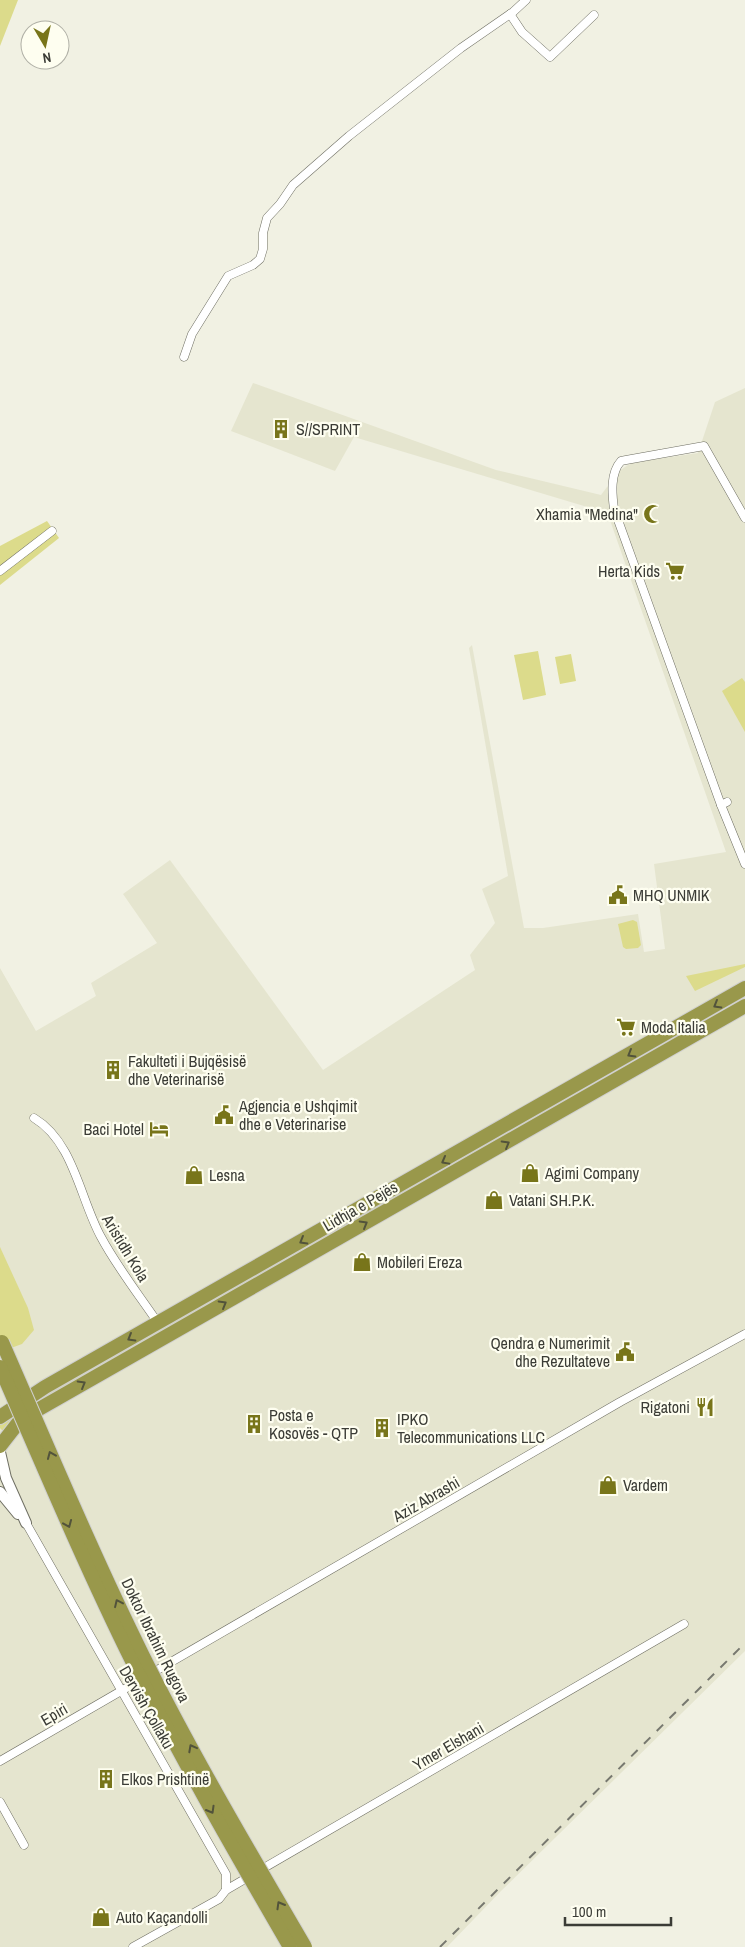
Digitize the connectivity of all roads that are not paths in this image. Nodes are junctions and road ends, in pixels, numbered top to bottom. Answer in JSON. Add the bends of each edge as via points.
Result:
{"nodes":[{"id":1,"x":526,"y":0,"type":"edge"},
{"id":2,"x":510,"y":14,"type":"junction"},
{"id":3,"x":594,"y":15,"type":"dead end"},
{"id":4,"x":184,"y":357,"type":"dead end"},
{"id":5,"x":745,"y":518,"type":"edge"},
{"id":6,"x":52,"y":531,"type":"dead end"},
{"id":7,"x":0,"y":571,"type":"edge"},
{"id":8,"x":745,"y":864,"type":"edge"},
{"id":9,"x":745,"y":988,"type":"edge"},
{"id":10,"x":745,"y":1006,"type":"edge"},
{"id":11,"x":34,"y":1118,"type":"dead end"},
{"id":12,"x":158,"y":1323,"type":"junction"},
{"id":13,"x":745,"y":1334,"type":"edge"},
{"id":14,"x":1,"y":1339,"type":"edge"},
{"id":15,"x":0,"y":1367,"type":"edge"},
{"id":16,"x":45,"y":1388,"type":"junction"},
{"id":17,"x":0,"y":1407,"type":"edge"},
{"id":18,"x":0,"y":1417,"type":"edge"},
{"id":19,"x":0,"y":1447,"type":"edge"},
{"id":20,"x":0,"y":1492,"type":"edge"},
{"id":21,"x":26,"y":1523,"type":"junction"},
{"id":22,"x":684,"y":1624,"type":"dead end"},
{"id":23,"x":122,"y":1690,"type":"junction"},
{"id":24,"x":0,"y":1761,"type":"edge"},
{"id":25,"x":0,"y":1802,"type":"edge"},
{"id":26,"x":24,"y":1845,"type":"dead end"},
{"id":27,"x":226,"y":1890,"type":"junction"},
{"id":28,"x":134,"y":1947,"type":"edge"},
{"id":29,"x":290,"y":1947,"type":"edge"},
{"id":30,"x":305,"y":1947,"type":"edge"}],
"edges":[{"from":1,"to":2,"type":"street"},
{"from":2,"to":3,"type":"street","via":[[522,32],[550,57]]},
{"from":2,"to":4,"type":"street","via":[[349,136],[293,185],[267,218],[260,258],[253,265],[228,276],[192,334]]},
{"from":5,"to":8,"type":"street","via":[[704,446],[621,461],[615,471],[612,495],[620,528]]},
{"from":6,"to":7,"type":"street"},
{"from":9,"to":12,"type":"highway","name":"Lidhja e Pejës","one_way":true},
{"from":19,"to":10,"type":"highway","name":"Lidhja e Pejës","one_way":true,"via":[[18,1423],[39,1408]]},
{"from":11,"to":12,"type":"street","name":"Aristidh Kola","via":[[46,1128],[66,1156],[103,1241]]},
{"from":12,"to":16,"type":"highway","name":"Lidhja e Pejës","one_way":true},
{"from":13,"to":23,"type":"street","name":"Aziz Abrashi","via":[[620,1402]]},
{"from":30,"to":14,"type":"highway","name":"Doktor Ibrahim Rugova","one_way":true,"bridge":true,"via":[[209,1782],[144,1657],[86,1535]]},
{"from":15,"to":29,"type":"highway","name":"Doktor Ibrahim Rugova","one_way":true,"bridge":true,"via":[[133,1663],[198,1788]]},
{"from":16,"to":17,"type":"highway"},
{"from":16,"to":18,"type":"highway","name":"Lidhja e Pejës"},
{"from":19,"to":21,"type":"street","via":[[6,1478]]},
{"from":20,"to":21,"type":"street"},
{"from":21,"to":23,"type":"street","name":"Dervish Çollaku"},
{"from":22,"to":27,"type":"street","name":"Ymer Elshani"},
{"from":23,"to":24,"type":"street","name":"Epiri"},
{"from":23,"to":27,"type":"street","name":"Dervish Çollaku","via":[[224,1869]]},
{"from":25,"to":26,"type":"street"},
{"from":27,"to":28,"type":"street","via":[[214,1902]]}]}
